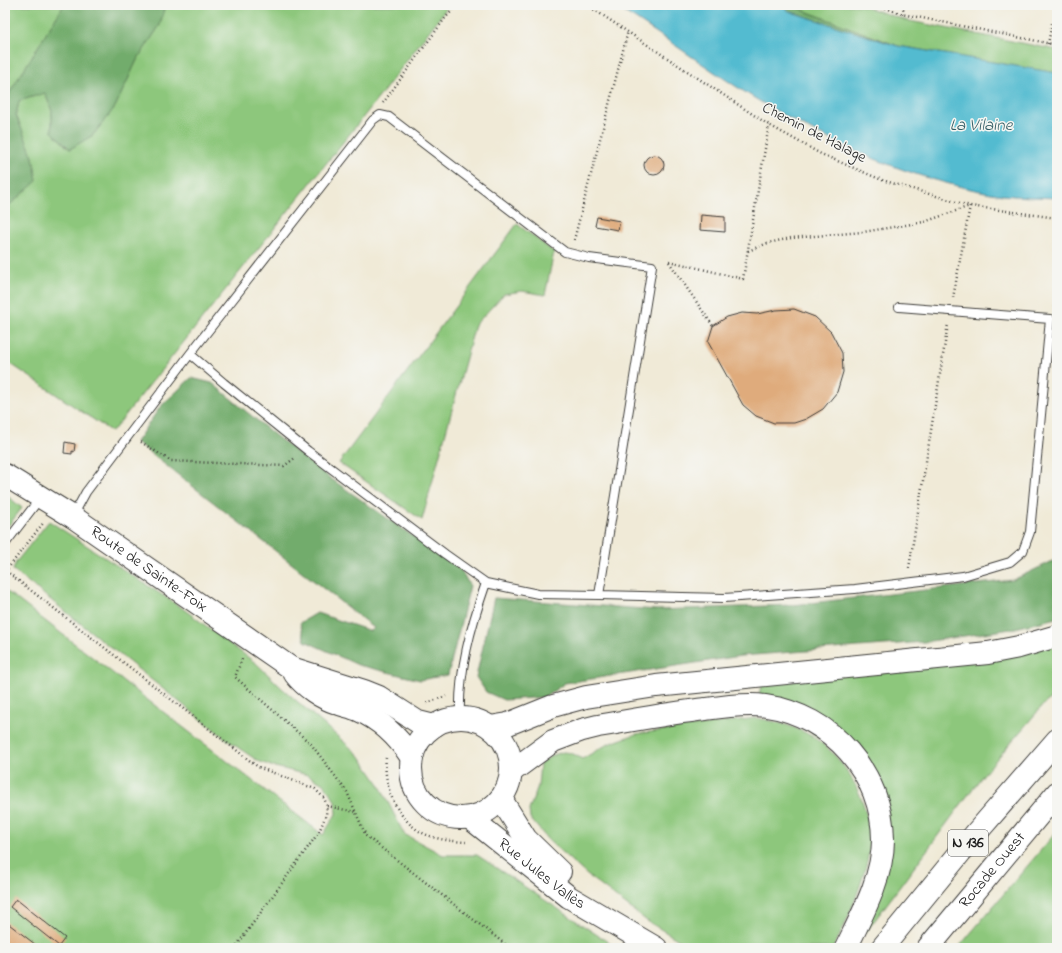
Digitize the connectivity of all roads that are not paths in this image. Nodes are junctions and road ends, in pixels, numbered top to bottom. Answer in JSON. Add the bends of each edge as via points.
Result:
{"nodes":[{"id":1,"x":899,"y":307,"type":"dead end"},
{"id":2,"x":190,"y":354,"type":"junction"},
{"id":3,"x":5,"y":475,"type":"edge"},
{"id":4,"x":48,"y":501,"type":"junction"},
{"id":5,"x":73,"y":517,"type":"junction"},
{"id":6,"x":5,"y":544,"type":"edge"},
{"id":7,"x":486,"y":583,"type":"junction"},
{"id":8,"x":599,"y":595,"type":"junction"},
{"id":9,"x":1057,"y":636,"type":"edge"},
{"id":10,"x":291,"y":668,"type":"junction"},
{"id":11,"x":460,"y":718,"type":"junction"},
{"id":12,"x":434,"y":726,"type":"junction"},
{"id":13,"x":490,"y":727,"type":"junction"},
{"id":14,"x":1057,"y":740,"type":"edge"},
{"id":15,"x":412,"y":758,"type":"junction"},
{"id":16,"x":512,"y":771,"type":"junction"},
{"id":17,"x":1057,"y":793,"type":"edge"},
{"id":18,"x":501,"y":799,"type":"junction"},
{"id":19,"x":470,"y":818,"type":"junction"},
{"id":20,"x":617,"y":924,"type":"junction"},
{"id":21,"x":656,"y":948,"type":"edge"},
{"id":22,"x":846,"y":948,"type":"edge"},
{"id":23,"x":882,"y":948,"type":"edge"},
{"id":24,"x":928,"y":948,"type":"edge"}],
"edges":[{"from":1,"to":8,"type":"lane","via":[[1050,319],[1030,532],[1023,551],[1010,562],[963,576],[855,589],[724,598]]},
{"from":2,"to":5,"type":"lane","via":[[86,492]]},
{"from":2,"to":7,"type":"lane","via":[[308,451]]},
{"from":2,"to":8,"type":"lane","via":[[380,115],[389,117],[570,254],[652,266]]},
{"from":3,"to":4,"type":"main road","name":"Route de Sainte-Foix"},
{"from":4,"to":5,"type":"main road","name":"Route de Sainte-Foix"},
{"from":4,"to":6,"type":"lane"},
{"from":5,"to":10,"type":"main road","name":"Route de Sainte-Foix"},
{"from":7,"to":8,"type":"lane","via":[[538,594]]},
{"from":7,"to":11,"type":"lane","via":[[468,637],[459,694]]},
{"from":9,"to":13,"type":"main road","via":[[988,653],[649,687],[573,700],[508,724]]},
{"from":10,"to":12,"type":"main road","name":"Route de Sainte-Foix","via":[[379,697],[418,722]]},
{"from":10,"to":15,"type":"main road","name":"Route de Sainte-Foix","via":[[302,682],[321,696],[357,709],[376,720],[394,734]]},
{"from":11,"to":12,"type":"main road"},
{"from":11,"to":13,"type":"main road","via":[[476,720]]},
{"from":12,"to":15,"type":"main road","via":[[420,740]]},
{"from":13,"to":16,"type":"main road","via":[[505,744]]},
{"from":14,"to":23,"type":"main road","number":"N 136"},
{"from":15,"to":19,"type":"main road","via":[[413,782],[425,803],[446,816]]},
{"from":16,"to":18,"type":"main road"},
{"from":16,"to":22,"type":"main road","via":[[553,741],[598,726],[729,706],[765,705],[805,717],[840,740],[853,756],[875,796],[881,819],[883,840],[880,863],[862,915]]},
{"from":17,"to":24,"type":"main road","name":"Rocade Ouest","number":"N 136"},
{"from":18,"to":19,"type":"main road","via":[[487,811]]},
{"from":18,"to":20,"type":"main road","name":"Rue Jules Vallès","via":[[513,820],[538,852]]},
{"from":19,"to":20,"type":"main road","name":"Rue Jules Vallès","via":[[569,897]]},
{"from":20,"to":21,"type":"main road","name":"Rue Jules Vallès"}]}
